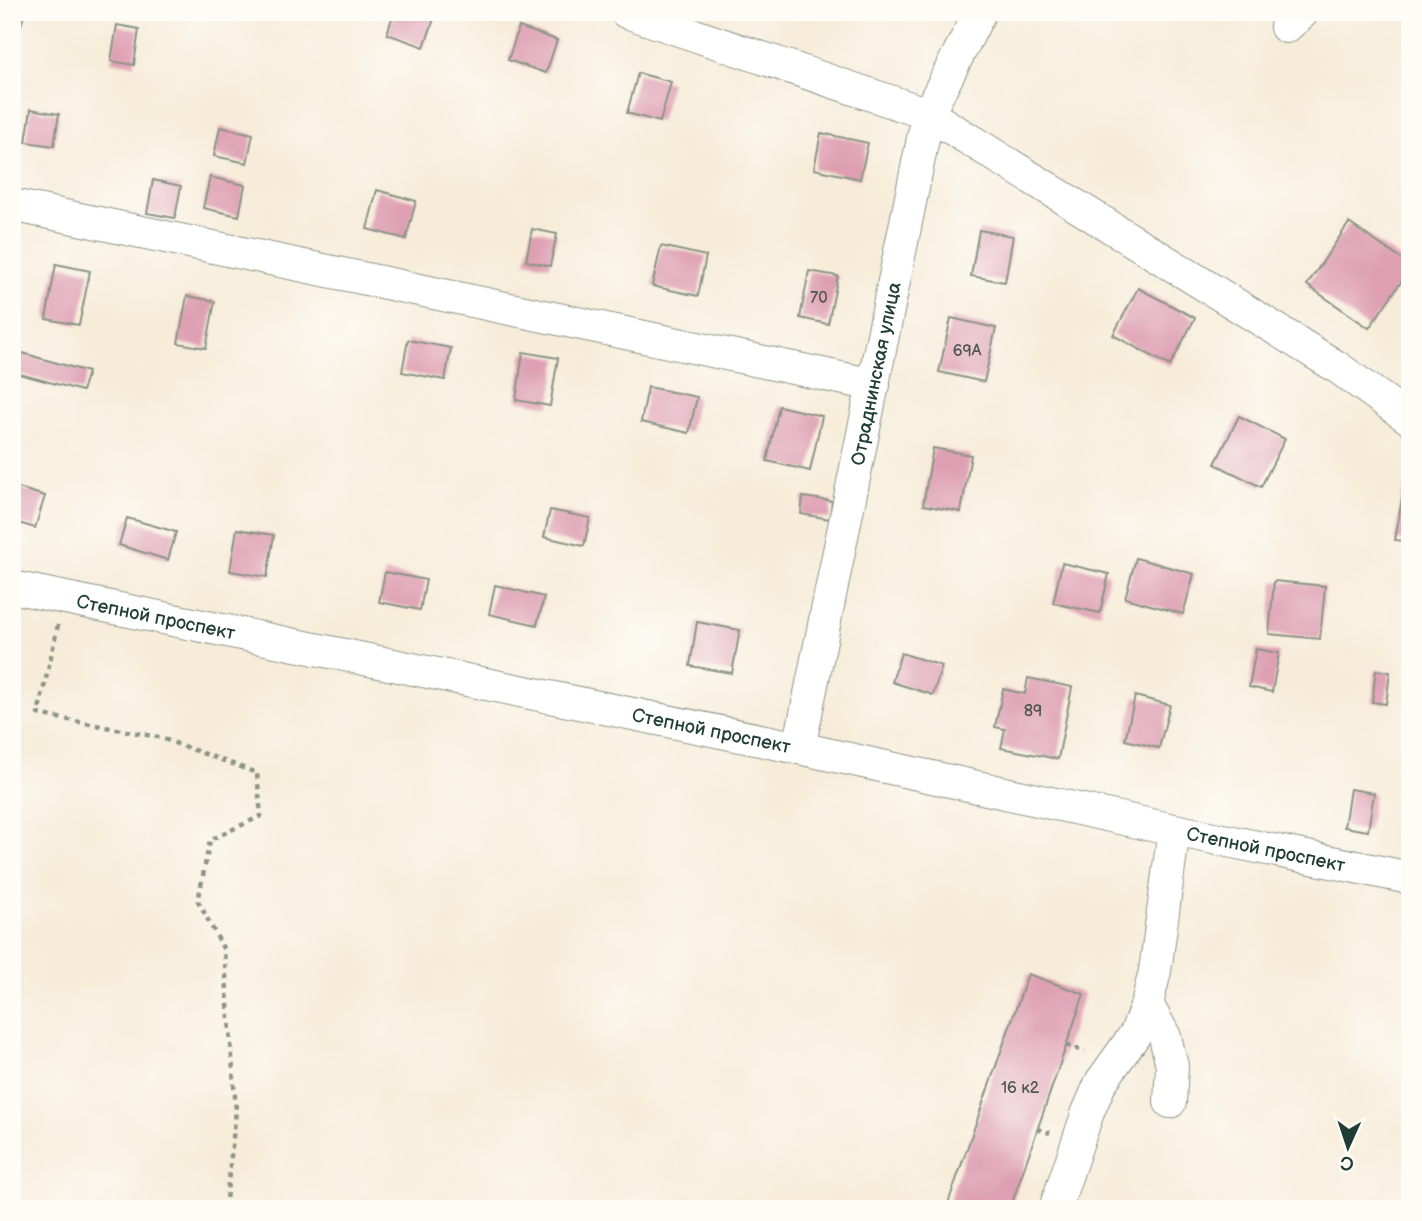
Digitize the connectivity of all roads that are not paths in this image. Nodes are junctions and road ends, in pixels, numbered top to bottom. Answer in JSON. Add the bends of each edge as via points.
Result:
{"nodes":[{"id":1,"x":626,"y":12,"type":"edge"},
{"id":2,"x":980,"y":12,"type":"edge"},
{"id":3,"x":928,"y":114,"type":"junction"},
{"id":4,"x":12,"y":205,"type":"edge"},
{"id":5,"x":874,"y":385,"type":"junction"},
{"id":6,"x":1410,"y":418,"type":"edge"},
{"id":7,"x":12,"y":587,"type":"edge"},
{"id":8,"x":799,"y":748,"type":"junction"},
{"id":9,"x":1174,"y":830,"type":"junction"},
{"id":10,"x":1410,"y":878,"type":"edge"},
{"id":11,"x":1147,"y":1004,"type":"junction"},
{"id":12,"x":1170,"y":1102,"type":"dead end"},
{"id":13,"x":1055,"y":1209,"type":"edge"}],
"edges":[{"from":1,"to":3,"type":"street"},
{"from":2,"to":3,"type":"street","name":"Отраднинская улица"},
{"from":3,"to":5,"type":"street","name":"Отраднинская улица"},
{"from":3,"to":6,"type":"street","via":[[1337,367]]},
{"from":4,"to":5,"type":"street"},
{"from":5,"to":8,"type":"street","name":"Отраднинская улица"},
{"from":7,"to":8,"type":"street","name":"Степной проспект"},
{"from":8,"to":9,"type":"street","name":"Степной проспект"},
{"from":9,"to":10,"type":"street","name":"Степной проспект"},
{"from":9,"to":11,"type":"street"},
{"from":11,"to":12,"type":"street","via":[[1166,1037],[1172,1066]]},
{"from":11,"to":13,"type":"street","via":[[1136,1033],[1101,1082]]}]}
